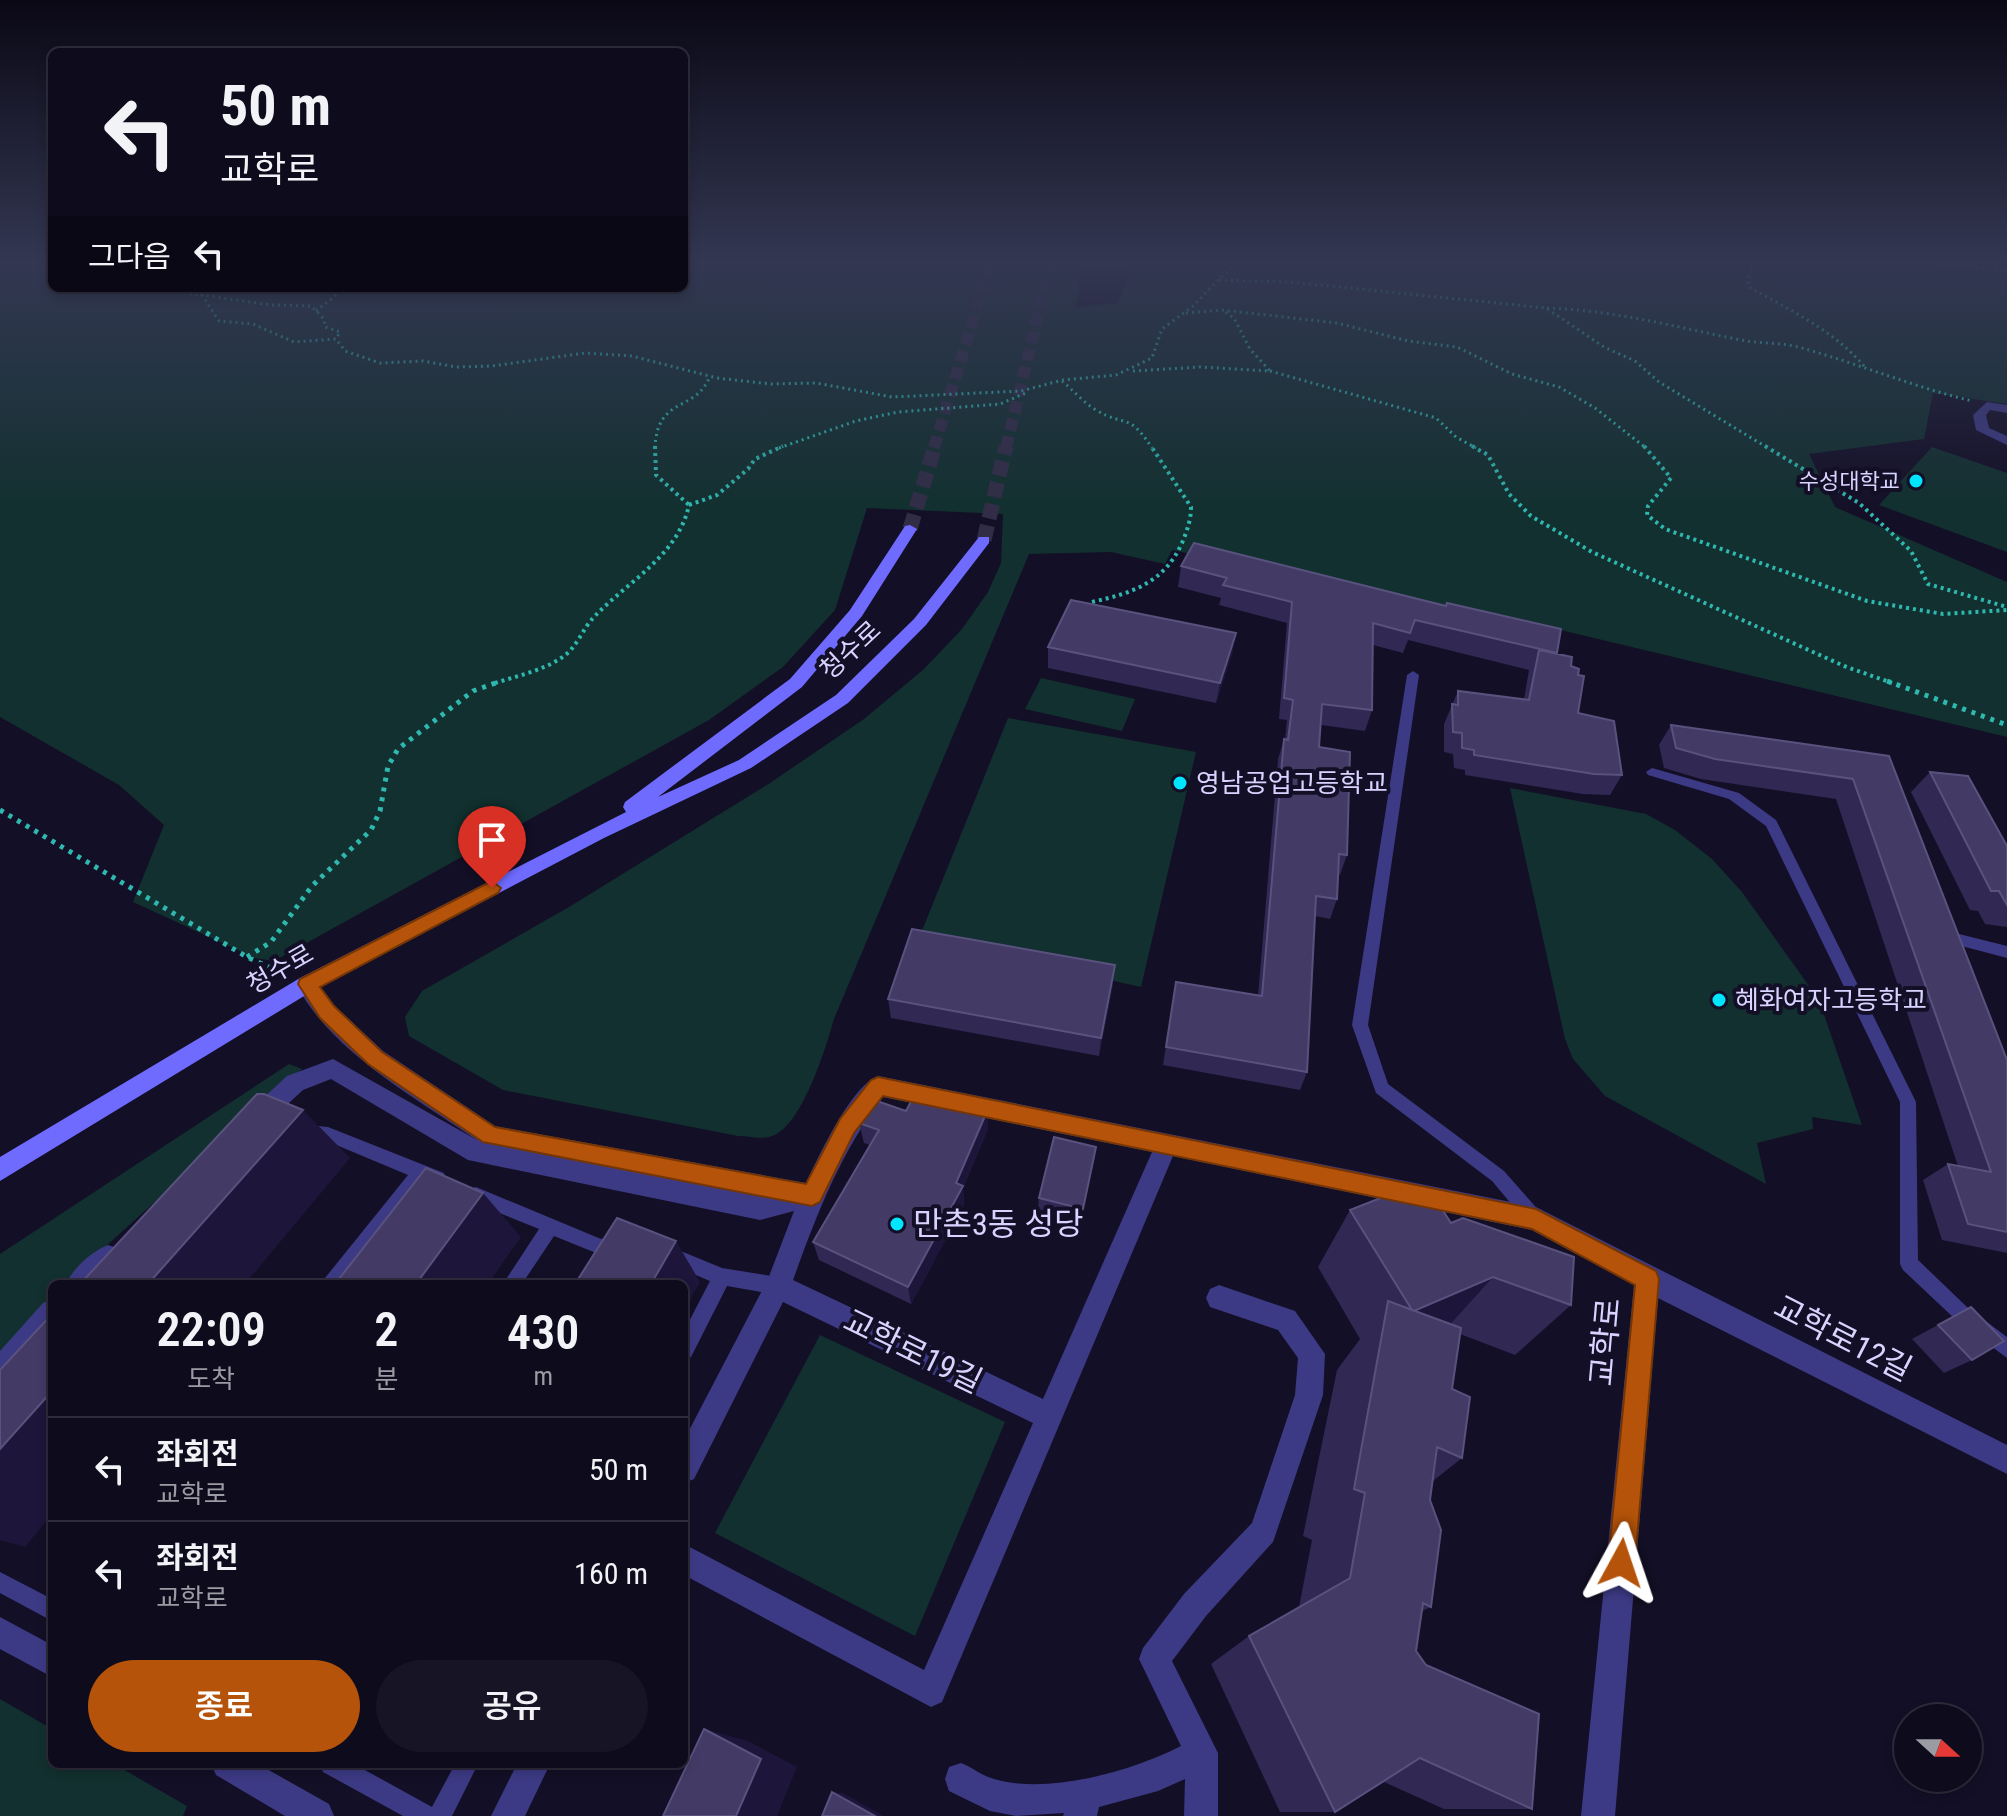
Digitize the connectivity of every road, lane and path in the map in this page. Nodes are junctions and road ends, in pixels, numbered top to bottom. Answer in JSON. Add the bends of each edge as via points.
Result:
{"nodes":[{"id":1,"x":340,"y":345,"type":"edge"},
{"id":2,"x":1157,"y":345,"type":"edge"},
{"id":3,"x":1248,"y":345,"type":"edge"},
{"id":4,"x":1439,"y":345,"type":"edge"},
{"id":5,"x":1601,"y":345,"type":"edge"},
{"id":6,"x":1788,"y":345,"type":"edge"},
{"id":7,"x":1843,"y":345,"type":"edge"},
{"id":8,"x":1868,"y":369,"type":"junction"},
{"id":9,"x":1128,"y":371,"type":"junction"},
{"id":10,"x":1270,"y":371,"type":"junction"},
{"id":11,"x":710,"y":376,"type":"junction"},
{"id":12,"x":1061,"y":381,"type":"junction"},
{"id":13,"x":1036,"y":387,"type":"junction"},
{"id":14,"x":1987,"y":406,"type":"junction"},
{"id":15,"x":2007,"y":409,"type":"edge"},
{"id":16,"x":2007,"y":441,"type":"edge"},
{"id":17,"x":689,"y":505,"type":"junction"},
{"id":18,"x":910,"y":529,"type":"tunnel mouth"},
{"id":19,"x":984,"y":540,"type":"tunnel mouth"},
{"id":20,"x":1092,"y":602,"type":"edge"},
{"id":21,"x":2007,"y":608,"type":"edge"},
{"id":22,"x":1413,"y":675,"type":"dead end"},
{"id":23,"x":2007,"y":725,"type":"edge"},
{"id":24,"x":1652,"y":772,"type":"dead end"},
{"id":25,"x":0,"y":810,"type":"edge"},
{"id":26,"x":597,"y":833,"type":"junction"},
{"id":27,"x":1959,"y":940,"type":"edge"},
{"id":28,"x":2007,"y":952,"type":"edge"},
{"id":29,"x":247,"y":957,"type":"junction"},
{"id":30,"x":307,"y":984,"type":"junction"},
{"id":31,"x":238,"y":1136,"type":"edge"},
{"id":32,"x":295,"y":1139,"type":"edge"},
{"id":33,"x":1166,"y":1146,"type":"junction"},
{"id":34,"x":0,"y":1170,"type":"edge"},
{"id":35,"x":420,"y":1172,"type":"junction"},
{"id":36,"x":812,"y":1195,"type":"junction"},
{"id":37,"x":1536,"y":1219,"type":"junction"},
{"id":38,"x":551,"y":1226,"type":"junction"},
{"id":39,"x":124,"y":1242,"type":"edge"},
{"id":40,"x":722,"y":1277,"type":"junction"},
{"id":41,"x":1647,"y":1279,"type":"junction"},
{"id":42,"x":83,"y":1280,"type":"edge"},
{"id":43,"x":334,"y":1280,"type":"edge"},
{"id":44,"x":515,"y":1280,"type":"edge"},
{"id":45,"x":778,"y":1286,"type":"junction"},
{"id":46,"x":1219,"y":1298,"type":"dead end"},
{"id":47,"x":48,"y":1317,"type":"edge"},
{"id":48,"x":688,"y":1342,"type":"edge"},
{"id":49,"x":2007,"y":1349,"type":"edge"},
{"id":50,"x":0,"y":1377,"type":"edge"},
{"id":51,"x":1049,"y":1416,"type":"junction"},
{"id":52,"x":2007,"y":1460,"type":"edge"},
{"id":53,"x":688,"y":1461,"type":"edge"},
{"id":54,"x":688,"y":1561,"type":"edge"},
{"id":55,"x":0,"y":1582,"type":"edge"},
{"id":56,"x":48,"y":1608,"type":"edge"},
{"id":57,"x":0,"y":1632,"type":"edge"},
{"id":58,"x":48,"y":1660,"type":"edge"},
{"id":59,"x":1202,"y":1753,"type":"junction"},
{"id":60,"x":234,"y":1768,"type":"edge"},
{"id":61,"x":338,"y":1768,"type":"edge"},
{"id":62,"x":465,"y":1768,"type":"edge"},
{"id":63,"x":532,"y":1768,"type":"edge"},
{"id":64,"x":961,"y":1779,"type":"dead end"},
{"id":65,"x":1083,"y":1805,"type":"edge"},
{"id":66,"x":317,"y":1816,"type":"edge"},
{"id":67,"x":426,"y":1816,"type":"edge"},
{"id":68,"x":440,"y":1816,"type":"edge"},
{"id":69,"x":508,"y":1816,"type":"edge"},
{"id":70,"x":1201,"y":1816,"type":"edge"},
{"id":71,"x":1598,"y":1816,"type":"edge"}],
"edges":[{"from":1,"to":11,"type":"path","via":[[380,363],[492,366],[585,353],[632,356]]},
{"from":2,"to":9,"type":"path","via":[[1152,358]]},
{"from":3,"to":10,"type":"path"},
{"from":4,"to":21,"type":"path","via":[[1559,387],[1643,445],[1671,478],[1648,506],[1647,515],[1665,529],[1867,601],[1943,614]]},
{"from":5,"to":21,"type":"path","via":[[1635,361],[1659,382],[1859,503],[1911,551],[1928,584]]},
{"from":6,"to":8,"type":"path"},
{"from":7,"to":8,"type":"path"},
{"from":8,"to":14,"type":"path"},
{"from":9,"to":10,"type":"path"},
{"from":9,"to":12,"type":"path"},
{"from":10,"to":23,"type":"path","via":[[1436,418],[1488,455],[1509,494],[1531,516],[1592,552],[1844,666]]},
{"from":11,"to":13,"type":"path","via":[[816,383],[892,397],[997,394]]},
{"from":11,"to":17,"type":"path","via":[[704,390],[664,417],[658,427],[656,475]]},
{"from":12,"to":13,"type":"path"},
{"from":12,"to":20,"type":"path","via":[[1097,411],[1139,428],[1191,507],[1168,571],[1135,591]]},
{"from":13,"to":17,"type":"path","via":[[1000,404],[898,412],[796,440],[755,459],[726,489]]},
{"from":14,"to":15,"type":"street"},
{"from":14,"to":16,"type":"street","via":[[1979,415],[1983,430]]},
{"from":17,"to":29,"type":"path","via":[[666,552],[593,618],[567,655],[473,691],[398,749],[388,766],[371,830],[312,886],[271,942]]},
{"from":18,"to":26,"type":"main road","name":"청수로","via":[[856,613],[796,683]]},
{"from":19,"to":26,"type":"main road","name":"청수로","via":[[920,622],[842,699],[745,764]]},
{"from":22,"to":37,"type":"lane","via":[[1360,1025],[1382,1088],[1498,1176]]},
{"from":24,"to":49,"type":"lane","via":[[1734,796],[1771,823],[1908,1102],[1909,1264]]},
{"from":25,"to":29,"type":"path"},
{"from":26,"to":30,"type":"main road","name":"청수로"},
{"from":27,"to":28,"type":"lane"},
{"from":29,"to":30,"type":"path"},
{"from":30,"to":34,"type":"main road","name":"청수로"},
{"from":30,"to":36,"type":"street","via":[[327,1012],[375,1058],[490,1136]]},
{"from":31,"to":36,"type":"street","via":[[295,1083],[333,1069],[468,1149],[760,1208]]},
{"from":32,"to":35,"type":"lane","via":[[305,1132],[322,1132]]},
{"from":33,"to":36,"type":"street","name":"교학로","via":[[878,1086],[847,1126]]},
{"from":33,"to":37,"type":"street","name":"교학로"},
{"from":33,"to":51,"type":"street"},
{"from":35,"to":38,"type":"lane"},
{"from":35,"to":43,"type":"lane"},
{"from":36,"to":45,"type":"street"},
{"from":37,"to":41,"type":"street","name":"교학로"},
{"from":38,"to":40,"type":"lane","via":[[597,1253],[645,1246]]},
{"from":38,"to":44,"type":"lane"},
{"from":39,"to":42,"type":"street"},
{"from":40,"to":45,"type":"lane"},
{"from":40,"to":48,"type":"lane"},
{"from":41,"to":52,"type":"street","name":"교학로12길"},
{"from":41,"to":71,"type":"street","name":"교학로"},
{"from":45,"to":51,"type":"street","name":"교학로19길"},
{"from":45,"to":53,"type":"street"},
{"from":46,"to":59,"type":"street","via":[[1286,1320],[1312,1354],[1309,1395],[1263,1532],[1195,1605],[1154,1659]]},
{"from":47,"to":50,"type":"street"},
{"from":51,"to":54,"type":"street","via":[[931,1691]]},
{"from":55,"to":56,"type":"lane"},
{"from":57,"to":58,"type":"street"},
{"from":59,"to":65,"type":"street"},
{"from":59,"to":70,"type":"street"},
{"from":60,"to":66,"type":"street"},
{"from":61,"to":67,"type":"lane"},
{"from":62,"to":68,"type":"lane"},
{"from":63,"to":69,"type":"street"},
{"from":64,"to":65,"type":"street","via":[[978,1794]]}]}
